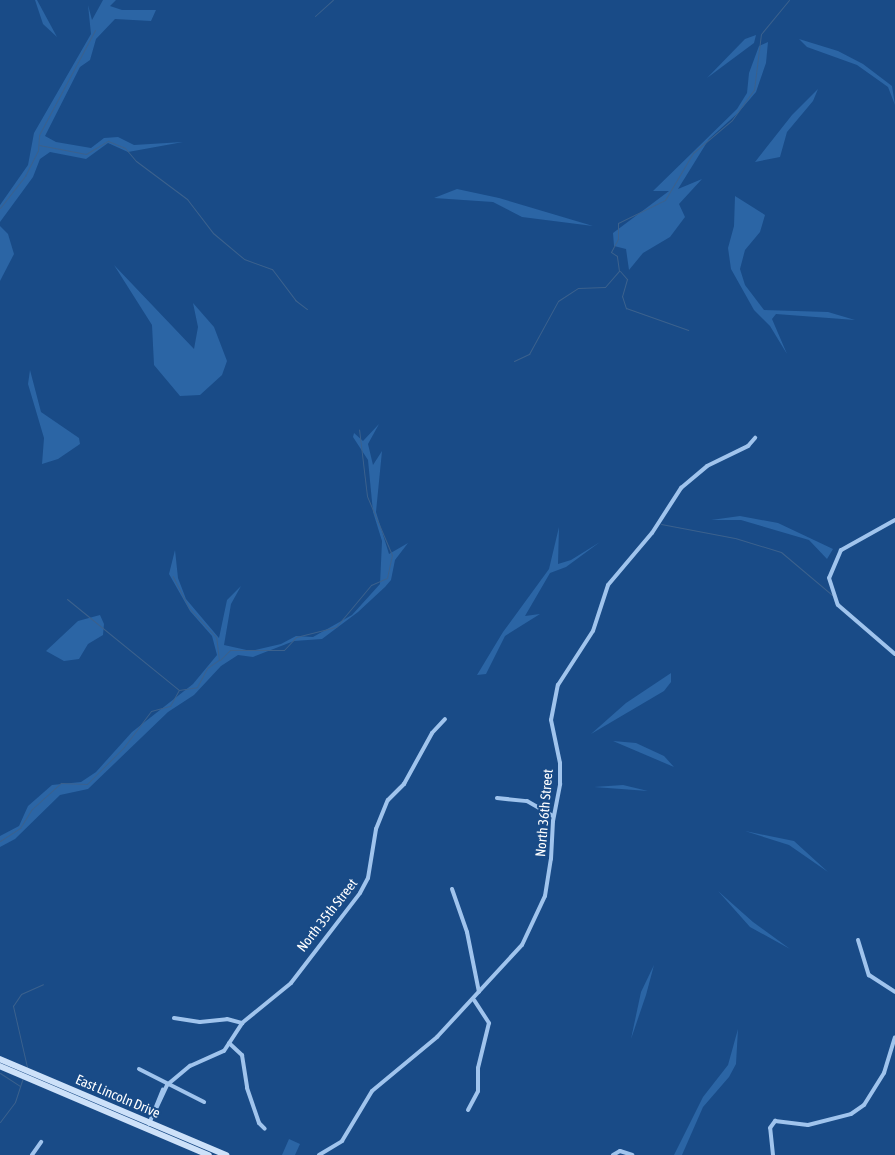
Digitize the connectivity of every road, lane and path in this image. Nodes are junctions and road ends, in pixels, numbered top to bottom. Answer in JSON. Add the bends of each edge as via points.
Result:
{"nodes":[{"id":1,"x":755,"y":438,"type":"dead end"},
{"id":2,"x":895,"y":520,"type":"edge"},
{"id":3,"x":895,"y":654,"type":"edge"},
{"id":4,"x":445,"y":719,"type":"dead end"},
{"id":5,"x":497,"y":798,"type":"dead end"},
{"id":6,"x":553,"y":816,"type":"junction"},
{"id":7,"x":452,"y":889,"type":"dead end"},
{"id":8,"x":858,"y":940,"type":"dead end"},
{"id":9,"x":479,"y":992,"type":"junction"},
{"id":10,"x":895,"y":992,"type":"edge"},
{"id":11,"x":474,"y":1000,"type":"junction"},
{"id":12,"x":174,"y":1018,"type":"dead end"},
{"id":13,"x":242,"y":1023,"type":"junction"},
{"id":14,"x":895,"y":1038,"type":"edge"},
{"id":15,"x":229,"y":1043,"type":"junction"},
{"id":16,"x":0,"y":1059,"type":"edge"},
{"id":17,"x":0,"y":1066,"type":"edge"},
{"id":18,"x":18,"y":1067,"type":"junction"},
{"id":19,"x":139,"y":1069,"type":"dead end"},
{"id":20,"x":15,"y":1073,"type":"junction"},
{"id":21,"x":167,"y":1085,"type":"junction"},
{"id":22,"x":204,"y":1102,"type":"dead end"},
{"id":23,"x":468,"y":1110,"type":"dead end"},
{"id":24,"x":150,"y":1122,"type":"junction"},
{"id":25,"x":147,"y":1129,"type":"junction"},
{"id":26,"x":265,"y":1129,"type":"dead end"},
{"id":27,"x":41,"y":1142,"type":"dead end"},
{"id":28,"x":32,"y":1155,"type":"edge"},
{"id":29,"x":209,"y":1155,"type":"edge"},
{"id":30,"x":226,"y":1155,"type":"edge"},
{"id":31,"x":319,"y":1155,"type":"edge"},
{"id":32,"x":613,"y":1155,"type":"edge"},
{"id":33,"x":632,"y":1155,"type":"edge"},
{"id":34,"x":773,"y":1155,"type":"edge"}],
"edges":[{"from":1,"to":6,"type":"street","name":"North 36th Street","via":[[692,477],[652,533],[608,585],[593,631],[561,678],[554,697],[551,720],[560,774]]},
{"from":2,"to":3,"type":"street","via":[[841,550],[829,578],[838,605]]},
{"from":4,"to":13,"type":"street","name":"North 35th Street","via":[[432,733],[404,784],[388,800],[376,832],[368,878],[360,893],[291,983]]},
{"from":5,"to":6,"type":"street","via":[[527,801]]},
{"from":6,"to":9,"type":"street","name":"North 36th Street","via":[[551,859],[541,907],[522,945]]},
{"from":7,"to":9,"type":"street","via":[[467,932]]},
{"from":8,"to":10,"type":"street","via":[[869,975]]},
{"from":9,"to":11,"type":"street","name":"North 36th Street"},
{"from":11,"to":23,"type":"street","via":[[489,1023],[478,1068],[478,1091]]},
{"from":11,"to":31,"type":"street","name":"North 36th Street","via":[[372,1091],[342,1141]]},
{"from":12,"to":13,"type":"street","via":[[200,1022],[228,1019]]},
{"from":13,"to":15,"type":"street","name":"North 35th Street"},
{"from":14,"to":34,"type":"street","via":[[884,1073],[864,1105],[851,1114],[808,1125],[775,1121],[770,1128]]},
{"from":15,"to":21,"type":"street","name":"North 35th Street","via":[[221,1054],[190,1066]]},
{"from":15,"to":26,"type":"street","via":[[242,1055],[246,1088],[259,1123]]},
{"from":16,"to":18,"type":"main road","name":"East Lincoln Drive"},
{"from":17,"to":20,"type":"main road","name":"East Lincoln Drive"},
{"from":18,"to":20,"type":"main road"},
{"from":18,"to":24,"type":"main road","name":"East Lincoln Drive"},
{"from":19,"to":21,"type":"street"},
{"from":20,"to":25,"type":"main road","name":"East Lincoln Drive"},
{"from":21,"to":22,"type":"street"},
{"from":21,"to":24,"type":"street","name":"North 35th Street"},
{"from":24,"to":25,"type":"street","name":"North 35th Street"},
{"from":24,"to":30,"type":"main road","name":"East Lincoln Drive"},
{"from":25,"to":29,"type":"main road","name":"East Lincoln Drive"},
{"from":27,"to":28,"type":"street"},
{"from":32,"to":33,"type":"street","via":[[620,1151]]}]}
